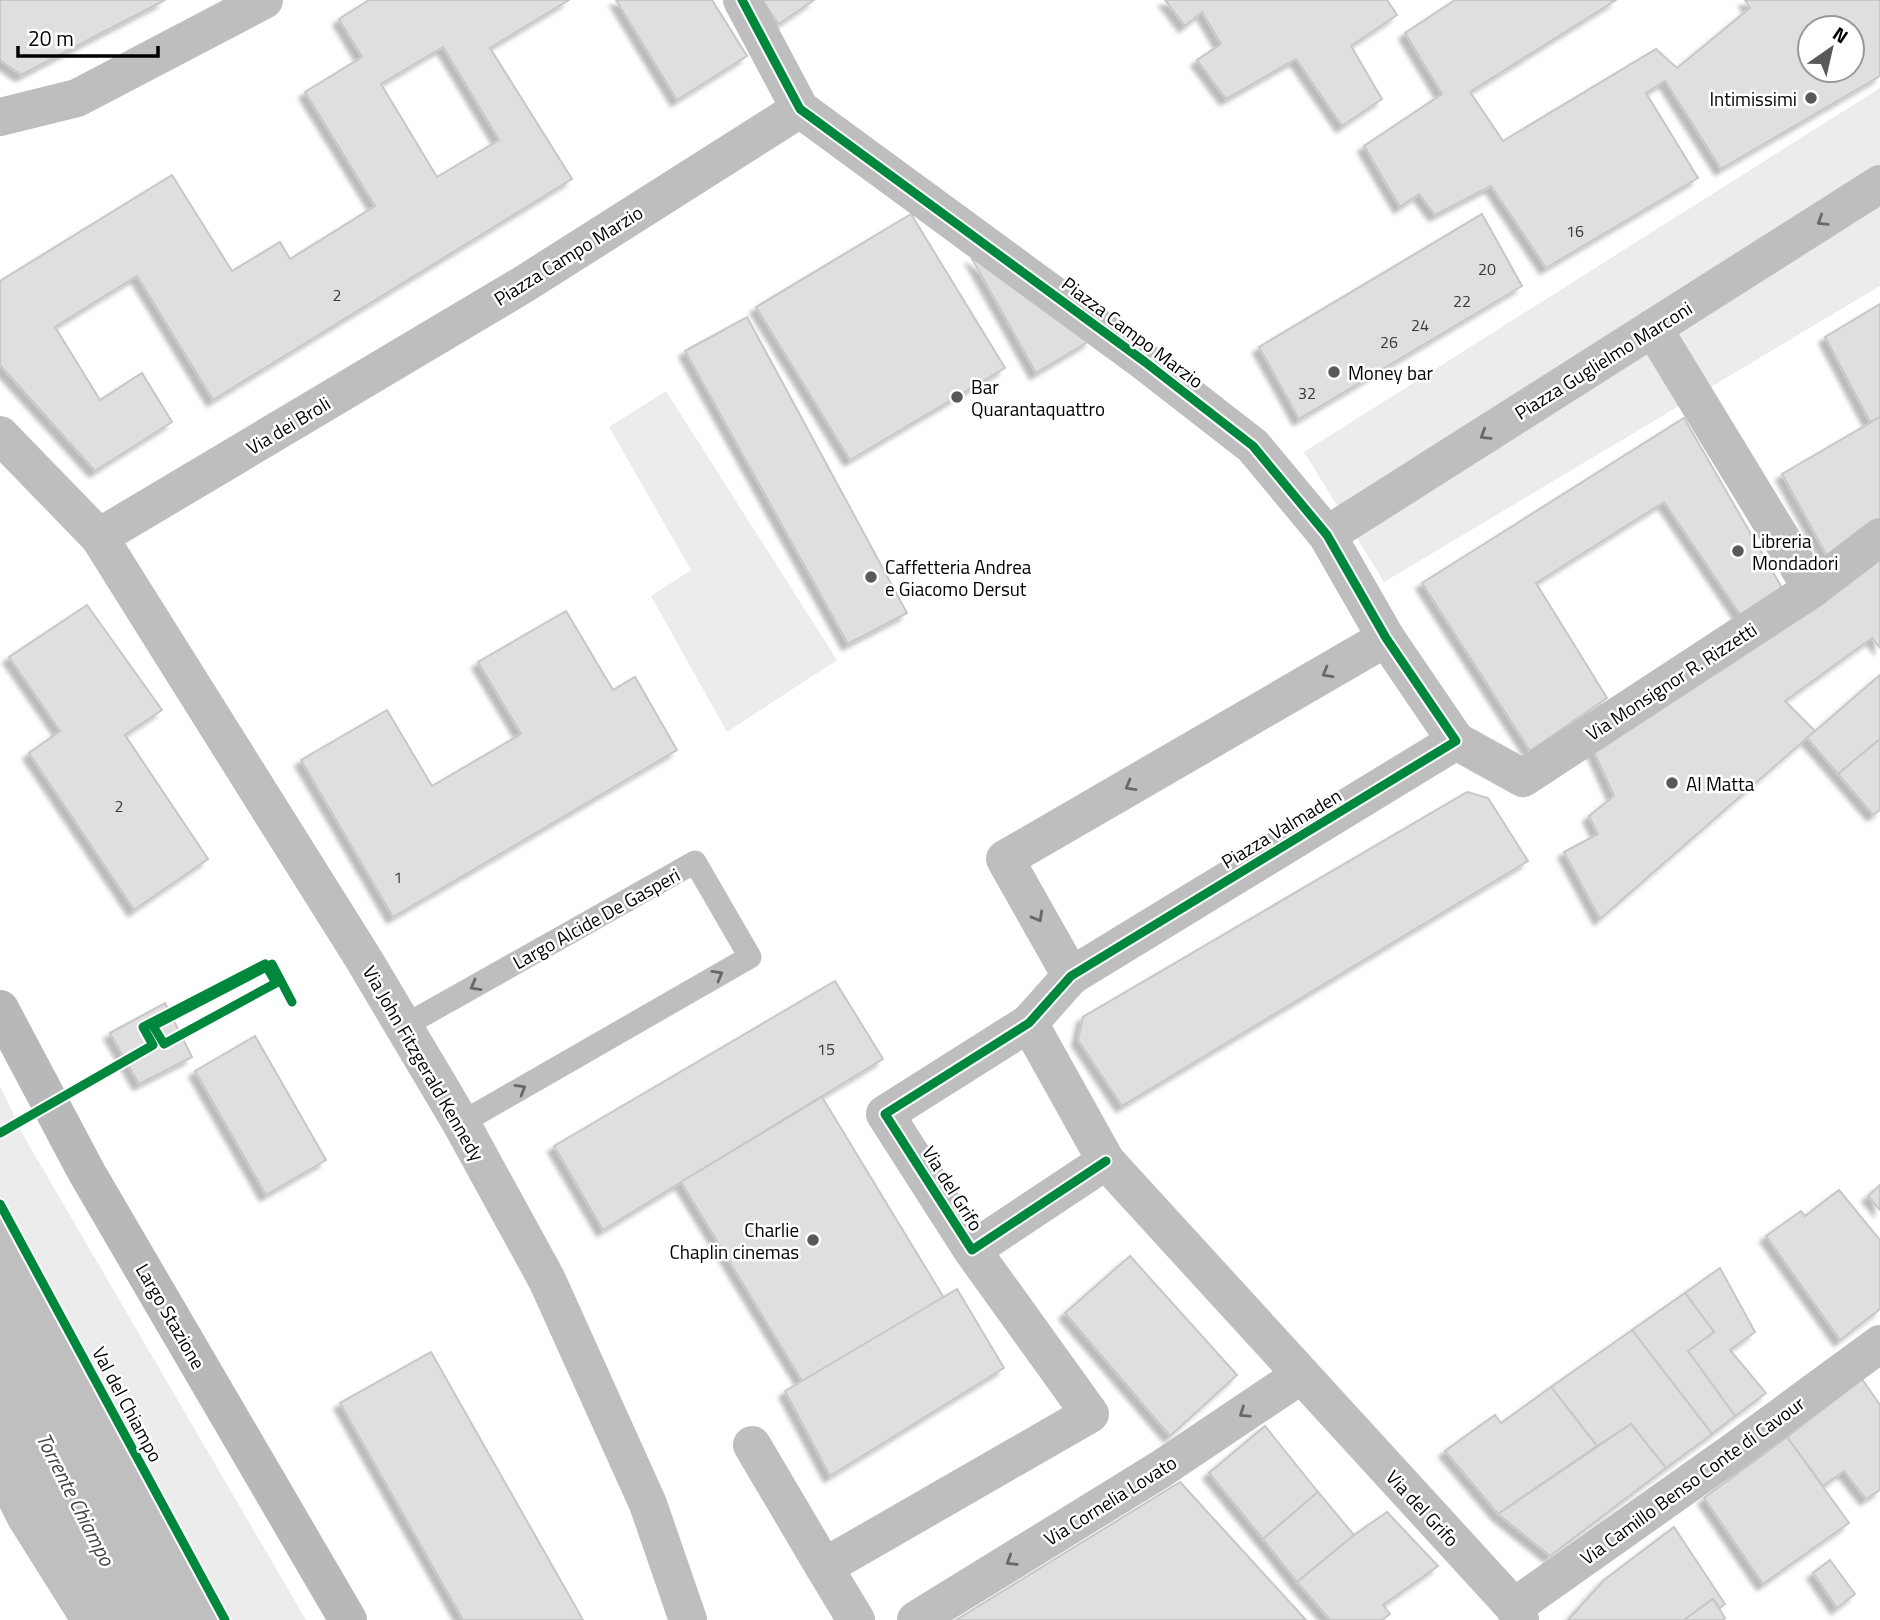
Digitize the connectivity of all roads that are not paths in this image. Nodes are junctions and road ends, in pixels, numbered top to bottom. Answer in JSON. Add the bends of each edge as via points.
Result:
{"nodes":[{"id":1,"x":264,"y":0,"type":"edge"},
{"id":2,"x":742,"y":0,"type":"edge"},
{"id":3,"x":800,"y":109,"type":"junction"},
{"id":4,"x":0,"y":117,"type":"edge"},
{"id":5,"x":1880,"y":184,"type":"edge"},
{"id":6,"x":477,"y":312,"type":"joint"},
{"id":7,"x":1653,"y":328,"type":"junction"},
{"id":8,"x":0,"y":435,"type":"edge"},
{"id":9,"x":1327,"y":535,"type":"junction"},
{"id":10,"x":99,"y":537,"type":"junction"},
{"id":11,"x":1880,"y":537,"type":"edge"},
{"id":12,"x":1812,"y":589,"type":"junction"},
{"id":13,"x":1386,"y":638,"type":"junction"},
{"id":14,"x":1456,"y":741,"type":"junction"},
{"id":15,"x":1071,"y":976,"type":"junction"},
{"id":16,"x":0,"y":1009,"type":"edge"},
{"id":17,"x":1029,"y":1023,"type":"junction"},
{"id":18,"x":404,"y":1026,"type":"junction"},
{"id":19,"x":461,"y":1123,"type":"junction"},
{"id":20,"x":1107,"y":1161,"type":"junction"},
{"id":21,"x":972,"y":1250,"type":"junction"},
{"id":22,"x":1880,"y":1344,"type":"edge"},
{"id":23,"x":1301,"y":1376,"type":"junction"},
{"id":24,"x":752,"y":1445,"type":"dead end"},
{"id":25,"x":824,"y":1567,"type":"junction"},
{"id":26,"x":1517,"y":1613,"type":"edge"},
{"id":27,"x":348,"y":1620,"type":"edge"},
{"id":28,"x":688,"y":1620,"type":"edge"},
{"id":29,"x":856,"y":1620,"type":"edge"},
{"id":30,"x":916,"y":1620,"type":"edge"}],
"edges":[{"from":1,"to":4,"type":"street","via":[[78,98]]},
{"from":2,"to":3,"type":"street"},
{"from":3,"to":6,"type":"street","name":"Piazza Campo Marzio"},
{"from":3,"to":9,"type":"street","name":"Piazza Campo Marzio","via":[[1253,446]]},
{"from":5,"to":7,"type":"street","name":"Piazza Guglielmo Marconi","one_way":true},
{"from":6,"to":10,"type":"street","name":"Via dei Broli"},
{"from":7,"to":9,"type":"street","name":"Piazza Guglielmo Marconi","one_way":true},
{"from":7,"to":12,"type":"street"},
{"from":8,"to":10,"type":"street","name":"Via John Fitzgerald Kennedy"},
{"from":9,"to":13,"type":"street","name":"Piazza Campo Marzio"},
{"from":10,"to":18,"type":"street","name":"Via John Fitzgerald Kennedy"},
{"from":11,"to":12,"type":"street","name":"Via Monsignor R. Rizzetti"},
{"from":12,"to":14,"type":"street","name":"Via Monsignor R. Rizzetti","via":[[1523,778]]},
{"from":13,"to":14,"type":"street"},
{"from":13,"to":15,"type":"street","one_way":true,"via":[[1005,859]]},
{"from":14,"to":15,"type":"street","name":"Piazza Valmaden"},
{"from":15,"to":17,"type":"street","name":"Piazza Valmaden"},
{"from":16,"to":27,"type":"main road","name":"Largo Stazione","via":[[87,1173]]},
{"from":17,"to":20,"type":"street","name":"Via del Grifo"},
{"from":17,"to":21,"type":"street","name":"Via del Grifo","via":[[885,1114]]},
{"from":18,"to":19,"type":"street","name":"Via John Fitzgerald Kennedy"},
{"from":19,"to":18,"type":"lane","name":"Largo Alcide De Gasperi","one_way":true,"via":[[750,957],[695,862]]},
{"from":19,"to":28,"type":"street","name":"Via John Fitzgerald Kennedy","via":[[552,1292],[648,1504]]},
{"from":20,"to":21,"type":"street","name":"Via del Grifo"},
{"from":20,"to":23,"type":"street","name":"Via del Grifo"},
{"from":21,"to":25,"type":"street","name":"Via del Grifo","via":[[1090,1414]]},
{"from":22,"to":26,"type":"street","name":"Via Camillo Benso Conte di Cavour"},
{"from":23,"to":26,"type":"street","name":"Via del Grifo"},
{"from":23,"to":30,"type":"street","name":"Via Cornelia Lovato","one_way":true,"via":[[1161,1469]]},
{"from":24,"to":25,"type":"street"},
{"from":25,"to":29,"type":"street"}]}
